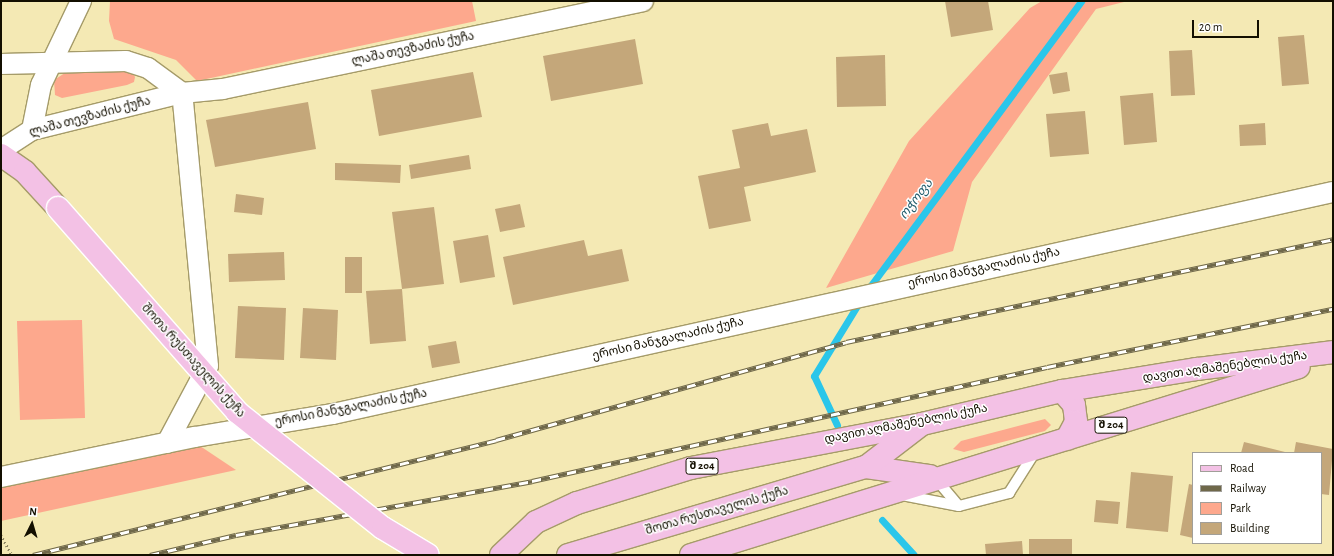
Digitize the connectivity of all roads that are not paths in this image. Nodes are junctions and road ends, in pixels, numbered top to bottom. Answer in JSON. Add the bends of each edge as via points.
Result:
{"nodes":[{"id":1,"x":81,"y":1,"type":"edge"},
{"id":2,"x":643,"y":1,"type":"edge"},
{"id":3,"x":52,"y":60,"type":"junction"},
{"id":4,"x":1,"y":64,"type":"edge"},
{"id":5,"x":182,"y":93,"type":"junction"},
{"id":6,"x":32,"y":130,"type":"junction"},
{"id":7,"x":1,"y":150,"type":"edge"},
{"id":8,"x":1,"y":155,"type":"edge"},
{"id":9,"x":1333,"y":192,"type":"edge"},
{"id":10,"x":1333,"y":354,"type":"edge"},
{"id":11,"x":1062,"y":392,"type":"junction"},
{"id":12,"x":922,"y":424,"type":"junction"},
{"id":13,"x":1067,"y":439,"type":"junction"},
{"id":14,"x":167,"y":443,"type":"junction"},
{"id":15,"x":1038,"y":448,"type":"junction"},
{"id":16,"x":866,"y":468,"type":"junction"},
{"id":17,"x":1,"y":477,"type":"edge"},
{"id":18,"x":935,"y":477,"type":"junction"},
{"id":19,"x":889,"y":492,"type":"junction"},
{"id":20,"x":959,"y":506,"type":"junction"},
{"id":21,"x":428,"y":555,"type":"edge"},
{"id":22,"x":501,"y":555,"type":"edge"},
{"id":23,"x":568,"y":555,"type":"edge"},
{"id":24,"x":691,"y":555,"type":"edge"}],
"edges":[{"from":1,"to":3,"type":"street"},
{"from":2,"to":5,"type":"street","name":"ლაშა თევზაძის ქუჩა","via":[[223,89]]},
{"from":3,"to":4,"type":"street"},
{"from":3,"to":5,"type":"street","via":[[126,61],[148,68]]},
{"from":3,"to":6,"type":"street","via":[[41,85]]},
{"from":5,"to":6,"type":"street","name":"ლაშა თევზაძის ქუჩა"},
{"from":5,"to":14,"type":"street","via":[[208,366]]},
{"from":6,"to":7,"type":"street","name":"ლაშა თევზაძის ქუჩა"},
{"from":8,"to":21,"type":"main road","name":"შოთა რუსთაველის ქუჩა","bridge":true,"via":[[25,172],[237,412],[383,528]]},
{"from":9,"to":14,"type":"street","name":"ეროსი მანჯგალაძის ქუჩა","via":[[333,414]]},
{"from":10,"to":11,"type":"main road","name":"დავით აღმაშენებლის ქუჩა","number":"შ 204","via":[[1197,369]]},
{"from":10,"to":13,"type":"main road","name":"დავით აღმაშენებლის ქუჩა","number":"შ 204"},
{"from":11,"to":12,"type":"main road","name":"დავით აღმაშენებლის ქუჩა","number":"შ 204"},
{"from":11,"to":13,"type":"main road","via":[[1074,405],[1076,422]]},
{"from":12,"to":16,"type":"main road","name":"შოთა რუსთაველის ქუჩა"},
{"from":12,"to":22,"type":"main road","name":"დავით აღმაშენებლის ქუჩა","number":"შ 204","via":[[691,468],[577,502],[536,522]]},
{"from":13,"to":15,"type":"main road","name":"დავით აღმაშენებლის ქუჩა","number":"შ 204"},
{"from":14,"to":17,"type":"street","name":"ეროსი მანჯგალაძის ქუჩა"},
{"from":15,"to":18,"type":"main road","name":"დავით აღმაშენებლის ქუჩა","number":"შ 204"},
{"from":15,"to":20,"type":"lane","via":[[1009,493]]},
{"from":16,"to":18,"type":"main road","name":"შოთა რუსთაველის ქუჩა"},
{"from":16,"to":23,"type":"main road","name":"შოთა რუსთაველის ქუჩა"},
{"from":18,"to":19,"type":"main road","name":"დავით აღმაშენებლის ქუჩა","number":"შ 204"},
{"from":18,"to":20,"type":"lane"},
{"from":19,"to":20,"type":"lane"},
{"from":19,"to":24,"type":"main road","name":"დავით აღმაშენებლის ქუჩა","number":"შ 204"}]}
